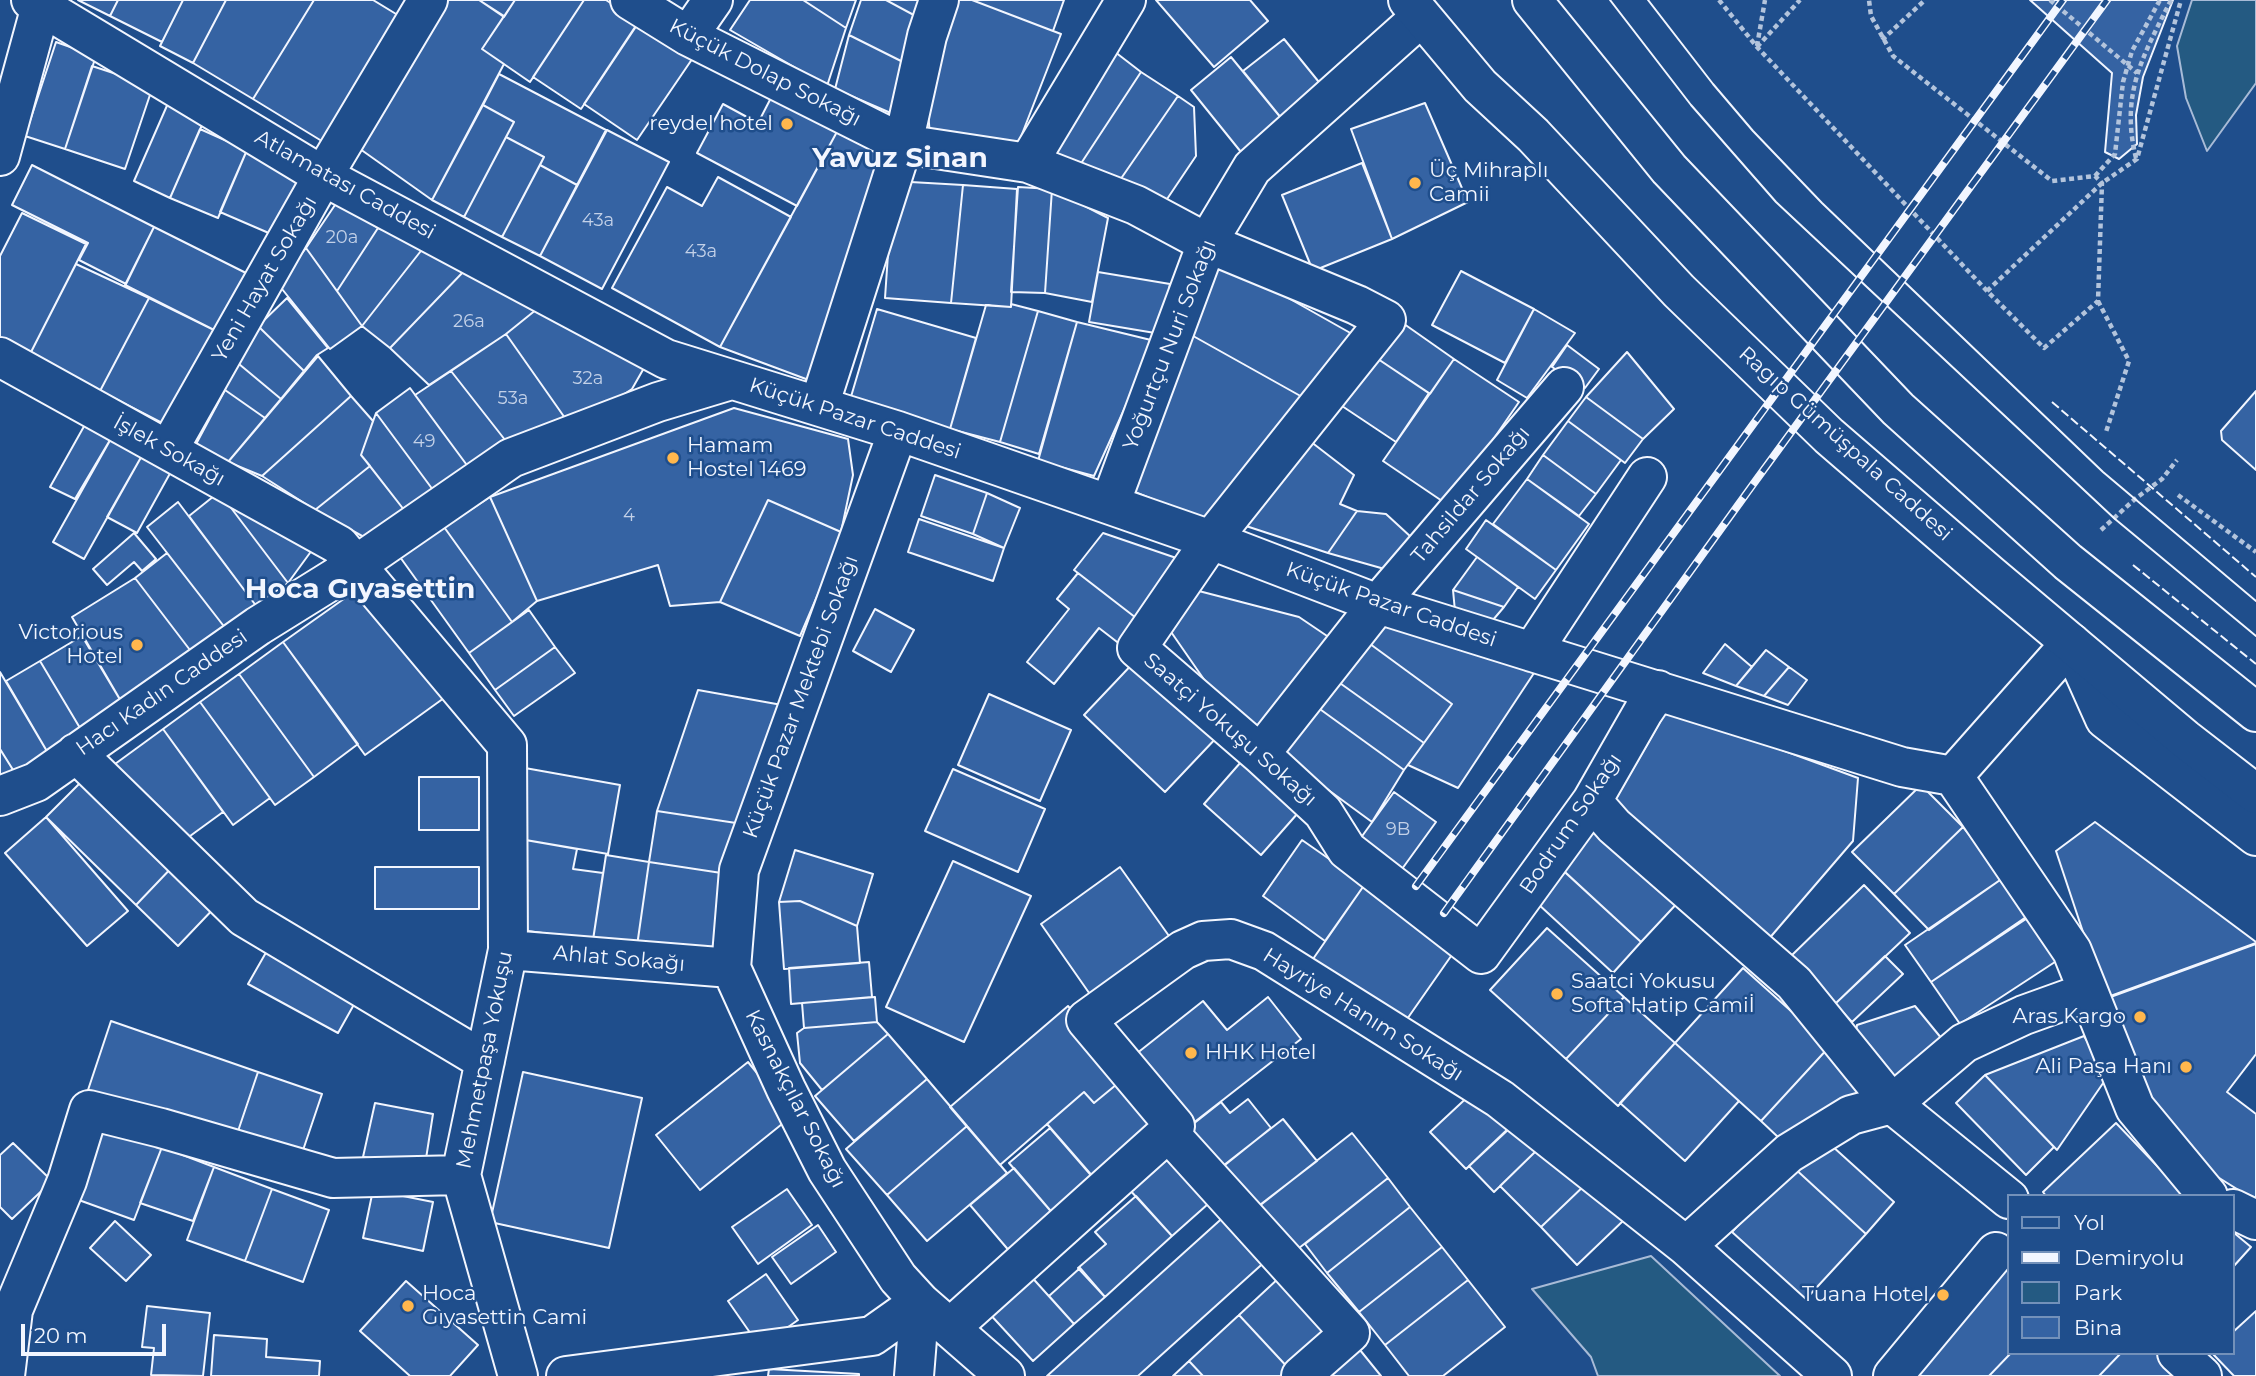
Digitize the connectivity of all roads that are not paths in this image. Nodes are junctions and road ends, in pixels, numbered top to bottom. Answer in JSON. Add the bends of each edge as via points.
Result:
{"nodes":[{"id":1,"x":428,"y":0,"type":"edge"},
{"id":2,"x":629,"y":0,"type":"edge"},
{"id":3,"x":713,"y":0,"type":"edge"},
{"id":4,"x":939,"y":0,"type":"edge"},
{"id":5,"x":1126,"y":0,"type":"edge"},
{"id":6,"x":1532,"y":0,"type":"edge"},
{"id":7,"x":36,"y":3,"type":"edge"},
{"id":8,"x":1414,"y":9,"type":"edge"},
{"id":9,"x":688,"y":36,"type":"junction"},
{"id":10,"x":903,"y":144,"type":"junction"},
{"id":11,"x":0,"y":156,"type":"edge"},
{"id":12,"x":1028,"y":163,"type":"junction"},
{"id":13,"x":323,"y":176,"type":"junction"},
{"id":14,"x":1207,"y":243,"type":"junction"},
{"id":15,"x":0,"y":357,"type":"edge"},
{"id":16,"x":666,"y":359,"type":"joint"},
{"id":17,"x":731,"y":380,"type":"junction"},
{"id":18,"x":1564,"y":387,"type":"dead end"},
{"id":19,"x":819,"y":406,"type":"junction"},
{"id":20,"x":898,"y":431,"type":"junction"},
{"id":21,"x":168,"y":450,"type":"junction"},
{"id":22,"x":1647,"y":477,"type":"dead end"},
{"id":23,"x":1110,"y":504,"type":"junction"},
{"id":24,"x":1211,"y":540,"type":"junction"},
{"id":25,"x":347,"y":555,"type":"junction"},
{"id":26,"x":1378,"y":604,"type":"junction"},
{"id":27,"x":2071,"y":643,"type":"junction"},
{"id":28,"x":1532,"y":653,"type":"junction"},
{"id":29,"x":1658,"y":690,"type":"junction"},
{"id":30,"x":2256,"y":712,"type":"edge"},
{"id":31,"x":76,"y":753,"type":"junction"},
{"id":32,"x":1260,"y":754,"type":"junction"},
{"id":33,"x":1953,"y":776,"type":"junction"},
{"id":34,"x":2256,"y":794,"type":"edge"},
{"id":35,"x":0,"y":796,"type":"edge"},
{"id":36,"x":1592,"y":801,"type":"junction"},
{"id":37,"x":2256,"y":836,"type":"edge"},
{"id":38,"x":508,"y":950,"type":"junction"},
{"id":39,"x":1481,"y":954,"type":"joint"},
{"id":40,"x":731,"y":968,"type":"junction"},
{"id":41,"x":2088,"y":992,"type":"junction"},
{"id":42,"x":485,"y":1061,"type":"junction"},
{"id":43,"x":1892,"y":1104,"type":"junction"},
{"id":44,"x":1168,"y":1132,"type":"junction"},
{"id":45,"x":461,"y":1175,"type":"junction"},
{"id":46,"x":2206,"y":1194,"type":"edge"},
{"id":47,"x":2008,"y":1198,"type":"edge"},
{"id":48,"x":2235,"y":1210,"type":"edge"},
{"id":49,"x":2256,"y":1220,"type":"edge"},
{"id":50,"x":1686,"y":1246,"type":"junction"},
{"id":51,"x":1996,"y":1252,"type":"dead end"},
{"id":52,"x":920,"y":1302,"type":"junction"},
{"id":53,"x":950,"y":1328,"type":"junction"},
{"id":54,"x":2179,"y":1355,"type":"edge"},
{"id":55,"x":9,"y":1366,"type":"edge"},
{"id":56,"x":518,"y":1376,"type":"edge"},
{"id":57,"x":566,"y":1376,"type":"edge"},
{"id":58,"x":914,"y":1376,"type":"edge"},
{"id":59,"x":1005,"y":1376,"type":"edge"},
{"id":60,"x":1301,"y":1376,"type":"edge"},
{"id":61,"x":1832,"y":1376,"type":"edge"},
{"id":62,"x":1893,"y":1376,"type":"edge"},
{"id":63,"x":2202,"y":1376,"type":"edge"}],
"edges":[{"from":1,"to":13,"type":"street","name":"Yeni Hayat Sokağı"},
{"from":2,"to":9,"type":"street","name":"Küçük Dolap Sokağı"},
{"from":3,"to":9,"type":"street"},
{"from":4,"to":10,"type":"street"},
{"from":5,"to":12,"type":"street"},
{"from":6,"to":30,"type":"street","via":[[1669,169],[1898,409],[2068,562]]},
{"from":7,"to":11,"type":"street"},
{"from":7,"to":13,"type":"street","name":"Atlamatası Caddesi"},
{"from":8,"to":14,"type":"street","name":"Yoğurtçu Nuri Sokağı","via":[[1252,168]]},
{"from":8,"to":27,"type":"street","name":"Ragıp Gümüşpala Caddesi","via":[[1480,86],[1533,135],[1679,291],[1829,436]]},
{"from":9,"to":10,"type":"street","name":"Küçük Dolap Sokağı"},
{"from":10,"to":12,"type":"street","name":"Küçük Dolap Sokağı"},
{"from":10,"to":19,"type":"street"},
{"from":12,"to":14,"type":"street","name":"Küçük Dolap Sokağı","via":[[1136,205]]},
{"from":13,"to":16,"type":"street","name":"Atlamatası Caddesi"},
{"from":13,"to":21,"type":"street","name":"Yeni Hayat Sokağı"},
{"from":14,"to":23,"type":"street","name":"Yoğurtçu Nuri Sokağı"},
{"from":14,"to":24,"type":"street","name":"Küçük Dolap Sokağı","via":[[1386,320]]},
{"from":15,"to":21,"type":"street","name":"İşlek Sokağı"},
{"from":16,"to":17,"type":"street","name":"Küçük Pazar Caddesi"},
{"from":17,"to":19,"type":"street","name":"Küçük Pazar Caddesi"},
{"from":17,"to":25,"type":"street","name":"Hacı Kadın Caddesi","via":[[658,402],[511,458]]},
{"from":18,"to":26,"type":"street","name":"Tahsildar Sokağı"},
{"from":19,"to":20,"type":"street","name":"Küçük Pazar Caddesi"},
{"from":20,"to":23,"type":"street","name":"Küçük Pazar Caddesi"},
{"from":20,"to":40,"type":"street","name":"Küçük Pazar Mektebi Sokağı","via":[[739,870]]},
{"from":21,"to":25,"type":"street","name":"İşlek Sokağı"},
{"from":22,"to":28,"type":"street"},
{"from":23,"to":24,"type":"street","name":"Küçük Pazar Caddesi"},
{"from":24,"to":26,"type":"street","name":"Küçük Pazar Caddesi"},
{"from":24,"to":32,"type":"street","name":"Saatçi Yokuşu Sokağı","via":[[1137,648]]},
{"from":25,"to":31,"type":"street","name":"Hacı Kadın Caddesi","via":[[258,626]]},
{"from":25,"to":38,"type":"street","name":"Mehmetpaşa Yokuşu","via":[[507,745]]},
{"from":26,"to":28,"type":"street","name":"Küçük Pazar Caddesi"},
{"from":26,"to":32,"type":"street","name":"Tahsildar Sokağı"},
{"from":27,"to":33,"type":"street"},
{"from":27,"to":34,"type":"street","name":"Ragıp Gümüşpala Caddesi"},
{"from":27,"to":37,"type":"street","via":[[2105,719]]},
{"from":28,"to":29,"type":"street","name":"Küçük Pazar Caddesi"},
{"from":29,"to":33,"type":"street","name":"Küçük Pazar Caddesi","via":[[1902,767]]},
{"from":29,"to":36,"type":"street","name":"Bodrum Sokağı"},
{"from":31,"to":35,"type":"street","name":"Hacı Kadın Caddesi","via":[[36,782]]},
{"from":31,"to":42,"type":"street","via":[[244,917]]},
{"from":32,"to":39,"type":"street","name":"Saatçi Yokuşu Sokağı","via":[[1323,812],[1347,850]]},
{"from":33,"to":41,"type":"street","via":[[2072,951]]},
{"from":36,"to":39,"type":"street","name":"Bodrum Sokağı"},
{"from":36,"to":43,"type":"street","via":[[1794,984]]},
{"from":38,"to":40,"type":"street","name":"Ahlat Sokağı"},
{"from":38,"to":42,"type":"street","name":"Mehmetpaşa Yokuşu"},
{"from":40,"to":52,"type":"street","name":"Kasnakçılar Sokağı","via":[[827,1170],[898,1278]]},
{"from":41,"to":43,"type":"street","via":[[1964,1043]]},
{"from":41,"to":46,"type":"street","via":[[2135,1108]]},
{"from":42,"to":45,"type":"street","name":"Mehmetpaşa Yokuşu"},
{"from":43,"to":47,"type":"street"},
{"from":43,"to":50,"type":"street","via":[[1851,1115],[1789,1153]]},
{"from":44,"to":50,"type":"street","name":"Hayriye Hanım Sokağı","via":[[1175,1126],[1086,1020],[1183,950],[1203,941],[1231,939],[1264,951],[1500,1099]]},
{"from":44,"to":53,"type":"street"},
{"from":44,"to":60,"type":"street","via":[[1350,1333]]},
{"from":45,"to":55,"type":"street","via":[[333,1178],[89,1110],[67,1181],[13,1310]]},
{"from":45,"to":56,"type":"street","name":"Mehmetpaşa Yokuşu"},
{"from":48,"to":49,"type":"street"},
{"from":50,"to":61,"type":"street","name":"Hayriye Hanım Sokağı"},
{"from":51,"to":62,"type":"street"},
{"from":52,"to":53,"type":"street","name":"Kasnakçılar Sokağı"},
{"from":52,"to":57,"type":"street","via":[[872,1336]]},
{"from":52,"to":58,"type":"street"},
{"from":53,"to":59,"type":"street","name":"Kasnakçılar Sokağı"},
{"from":54,"to":63,"type":"street"}]}
